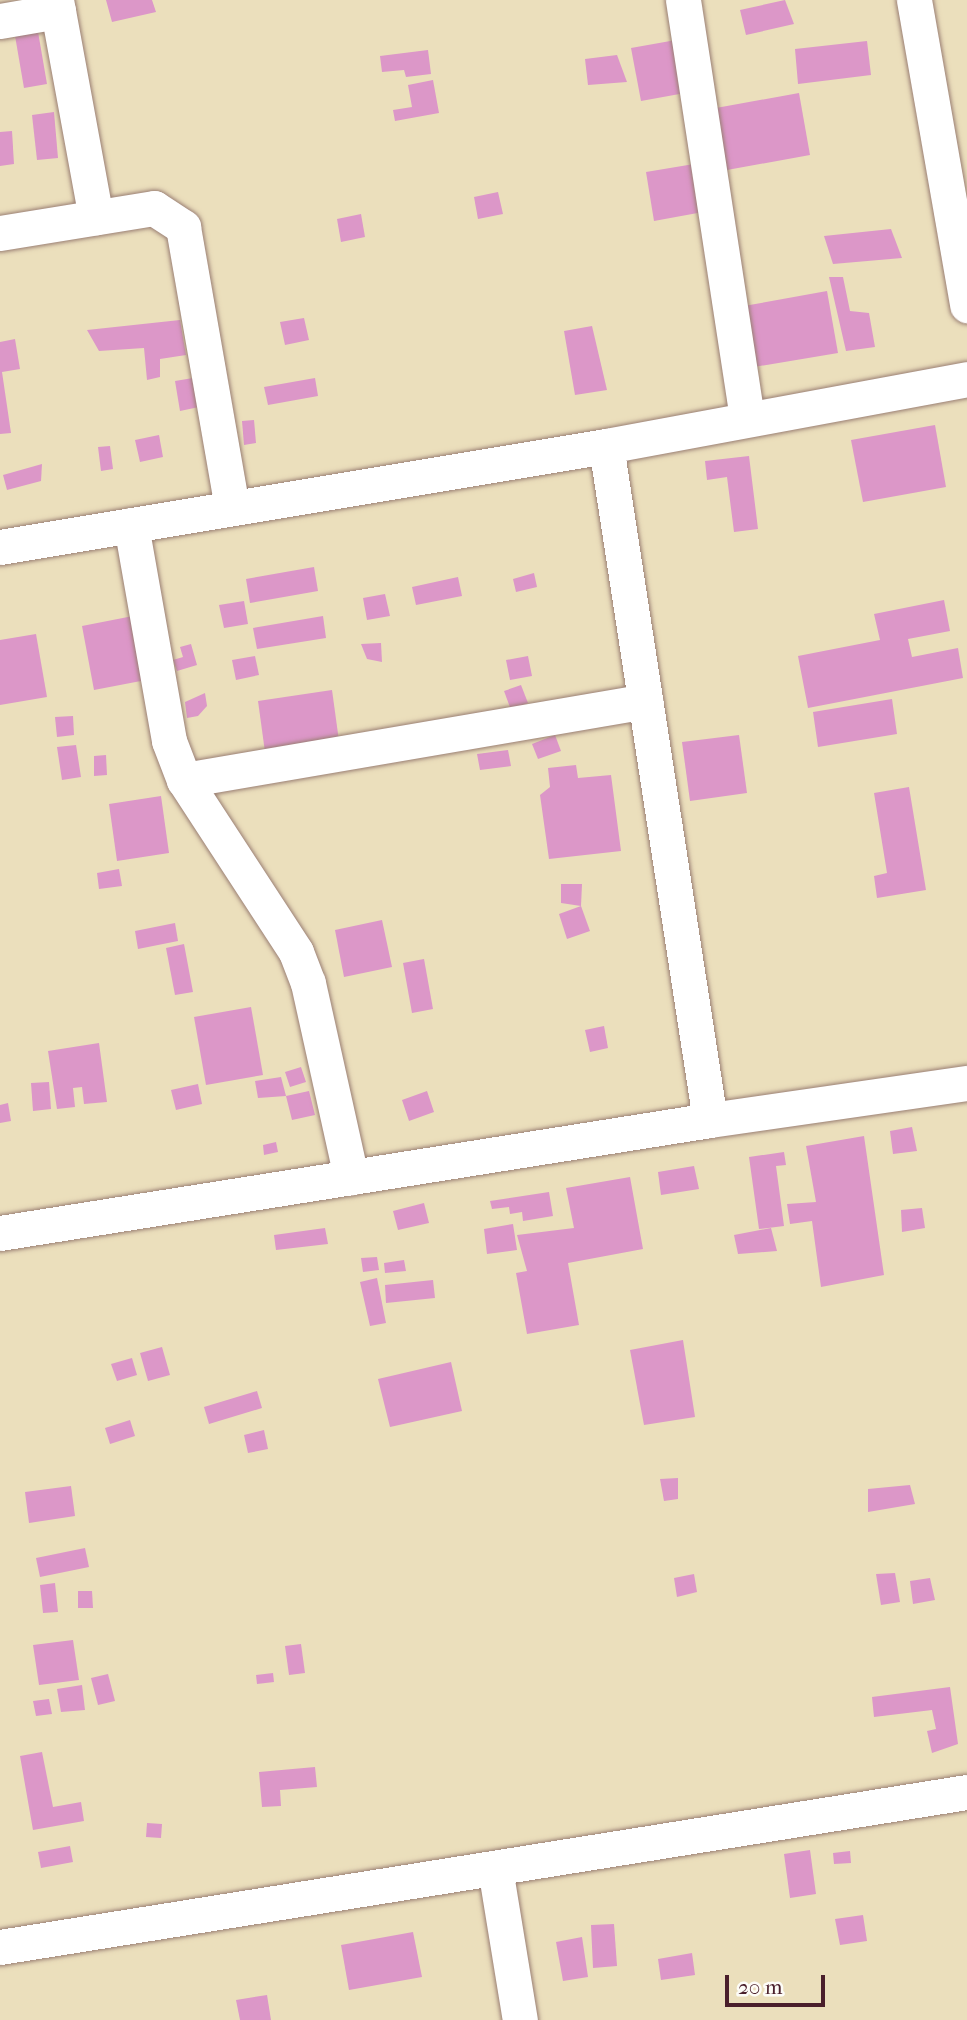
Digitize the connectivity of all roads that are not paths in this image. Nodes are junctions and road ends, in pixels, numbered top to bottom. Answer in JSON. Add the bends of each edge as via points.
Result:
{"nodes":[{"id":1,"x":683,"y":0,"type":"edge"},
{"id":2,"x":914,"y":0,"type":"edge"},
{"id":3,"x":57,"y":6,"type":"edge"},
{"id":4,"x":0,"y":21,"type":"edge"},
{"id":5,"x":96,"y":217,"type":"junction"},
{"id":6,"x":0,"y":233,"type":"edge"},
{"id":7,"x":967,"y":305,"type":"edge"},
{"id":8,"x":967,"y":379,"type":"edge"},
{"id":9,"x":747,"y":417,"type":"junction"},
{"id":10,"x":606,"y":446,"type":"junction"},
{"id":11,"x":233,"y":508,"type":"junction"},
{"id":12,"x":131,"y":525,"type":"junction"},
{"id":13,"x":0,"y":547,"type":"edge"},
{"id":14,"x":645,"y":701,"type":"junction"},
{"id":15,"x":184,"y":780,"type":"junction"},
{"id":16,"x":967,"y":1083,"type":"edge"},
{"id":17,"x":710,"y":1120,"type":"junction"},
{"id":18,"x":351,"y":1177,"type":"junction"},
{"id":19,"x":0,"y":1233,"type":"edge"},
{"id":20,"x":967,"y":1792,"type":"edge"},
{"id":21,"x":495,"y":1868,"type":"junction"},
{"id":22,"x":0,"y":1947,"type":"edge"},
{"id":23,"x":520,"y":2020,"type":"edge"}],
"edges":[{"from":1,"to":9,"type":"street"},
{"from":2,"to":7,"type":"street"},
{"from":3,"to":4,"type":"street"},
{"from":3,"to":5,"type":"street"},
{"from":5,"to":6,"type":"street"},
{"from":5,"to":11,"type":"street","via":[[155,208],[183,227]]},
{"from":8,"to":9,"type":"street"},
{"from":9,"to":10,"type":"street"},
{"from":10,"to":11,"type":"street"},
{"from":10,"to":14,"type":"street"},
{"from":11,"to":12,"type":"street"},
{"from":12,"to":13,"type":"street"},
{"from":12,"to":15,"type":"street","via":[[169,741]]},
{"from":14,"to":15,"type":"street"},
{"from":14,"to":17,"type":"street"},
{"from":15,"to":18,"type":"street","via":[[296,951],[308,983]]},
{"from":16,"to":17,"type":"street"},
{"from":17,"to":18,"type":"street"},
{"from":18,"to":19,"type":"street"},
{"from":20,"to":21,"type":"street"},
{"from":21,"to":22,"type":"street"},
{"from":21,"to":23,"type":"street"}]}
